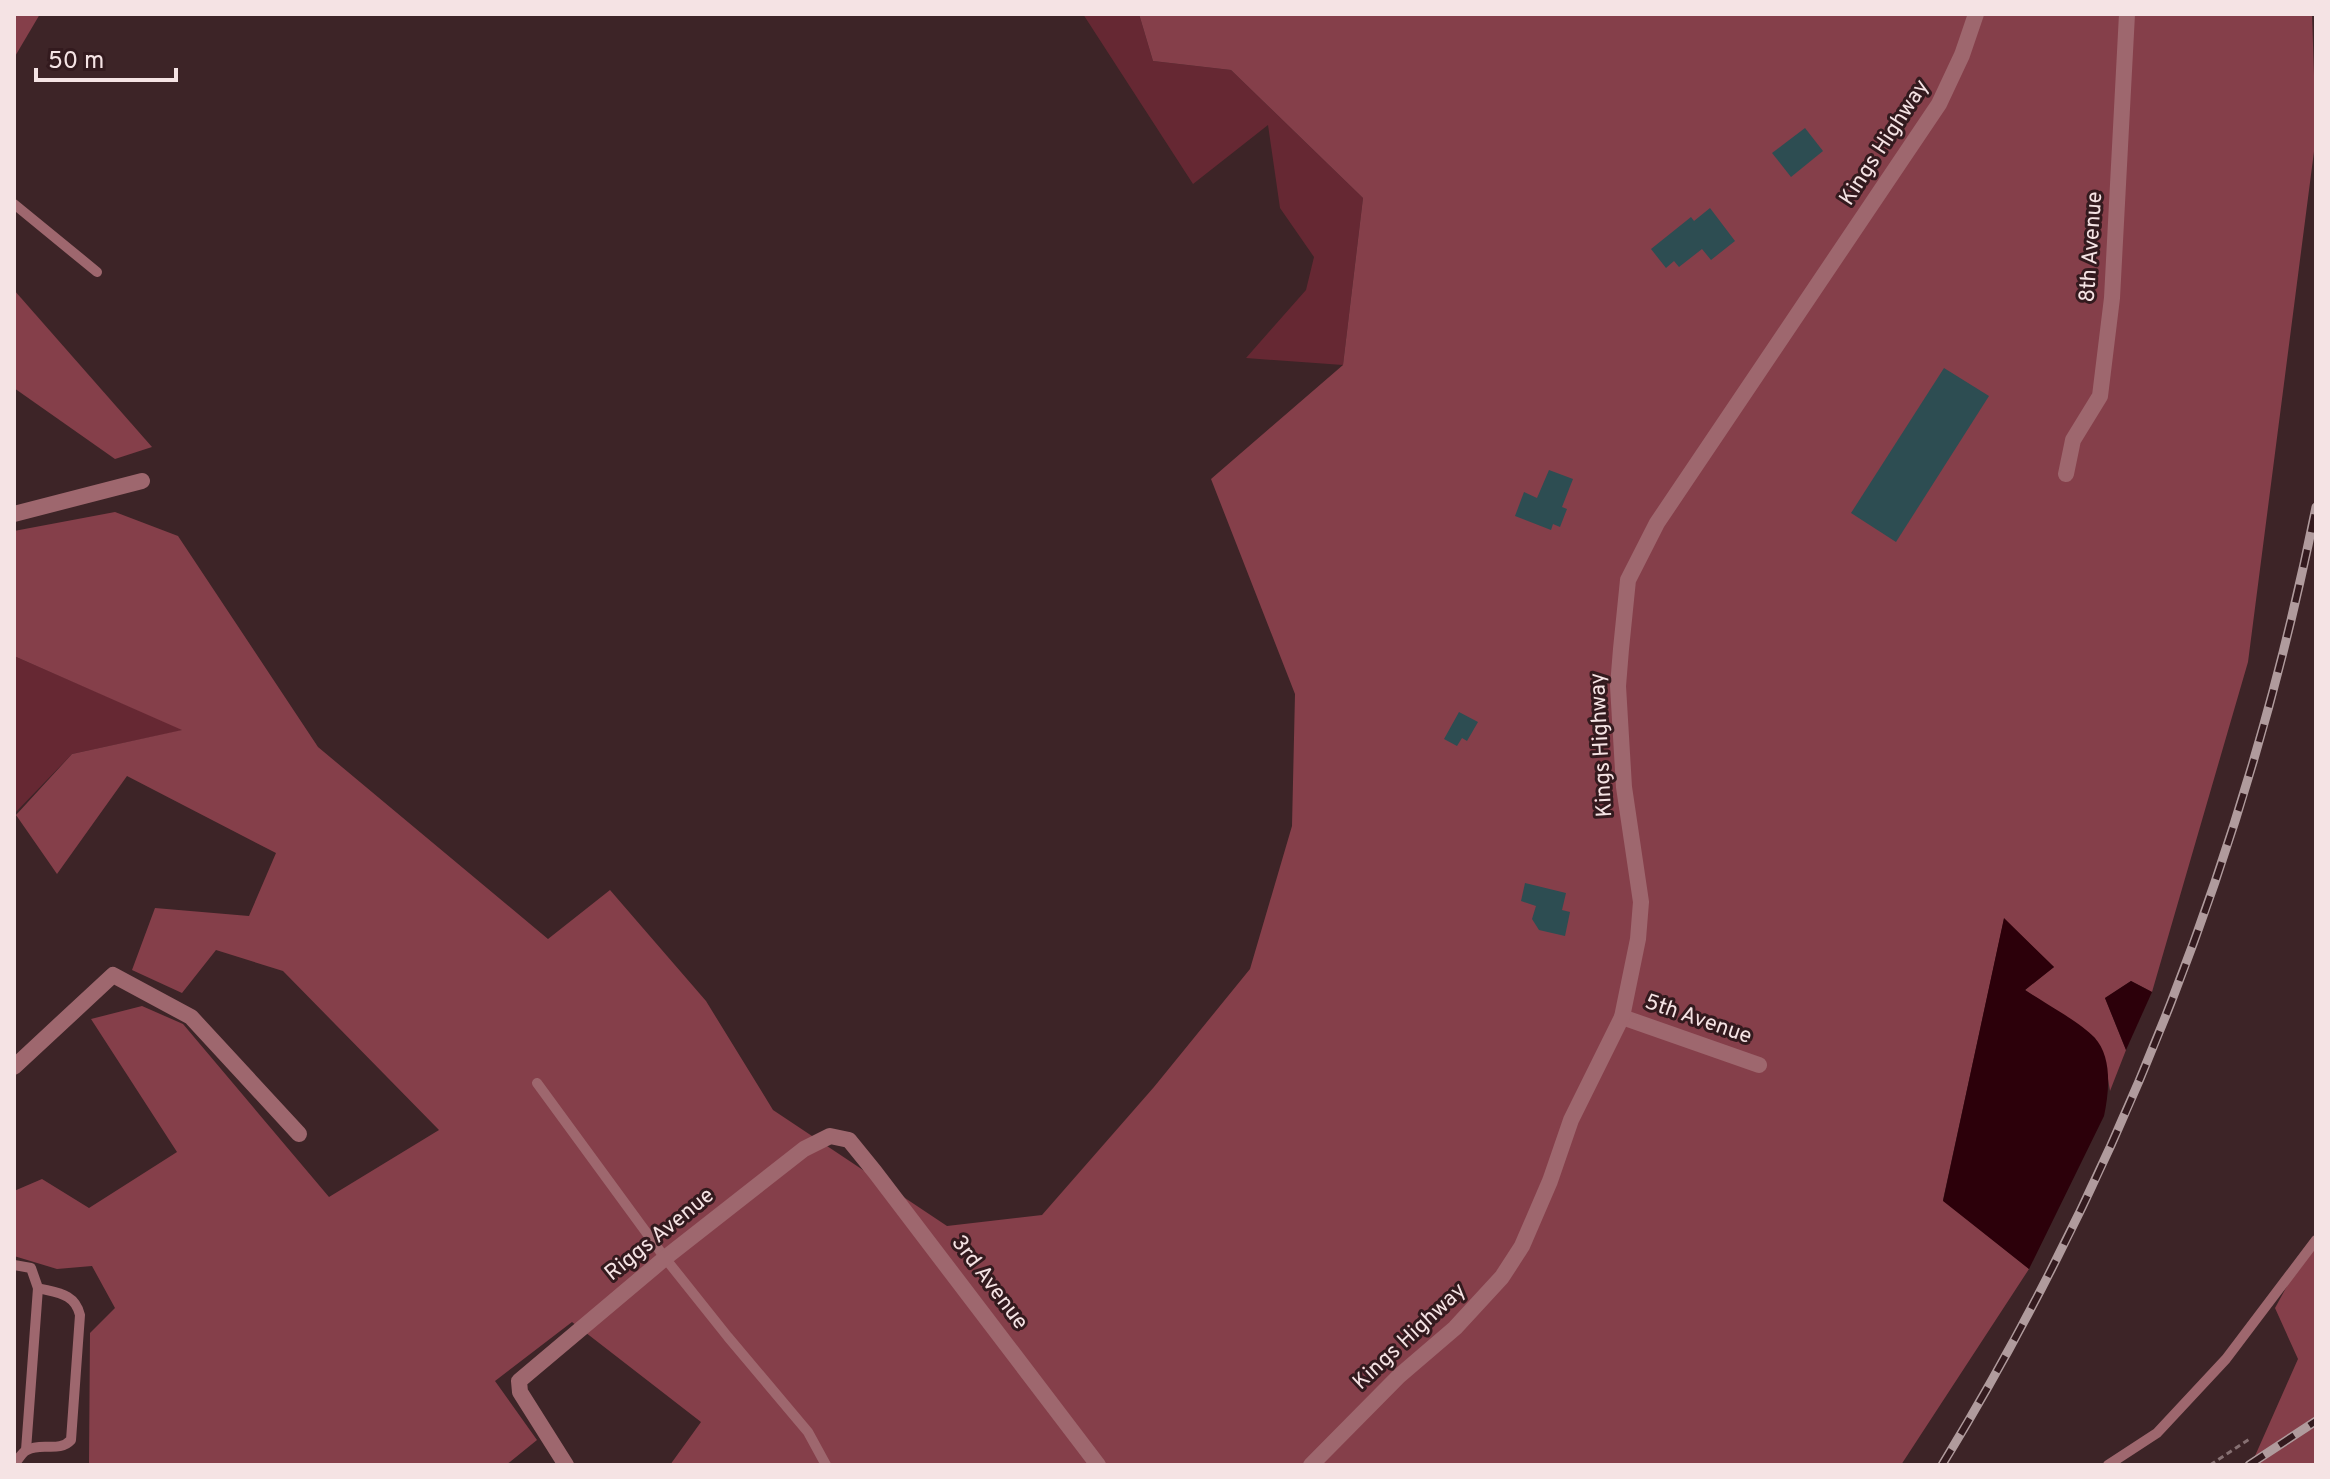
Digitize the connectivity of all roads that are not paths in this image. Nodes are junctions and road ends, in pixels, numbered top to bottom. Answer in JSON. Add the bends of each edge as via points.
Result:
{"nodes":[{"id":1,"x":1976,"y":14,"type":"edge"},
{"id":2,"x":2127,"y":14,"type":"edge"},
{"id":3,"x":14,"y":204,"type":"edge"},
{"id":4,"x":97,"y":272,"type":"dead end"},
{"id":5,"x":2066,"y":474,"type":"dead end"},
{"id":6,"x":142,"y":481,"type":"dead end"},
{"id":7,"x":14,"y":514,"type":"edge"},
{"id":8,"x":1622,"y":1017,"type":"junction"},
{"id":9,"x":1759,"y":1065,"type":"dead end"},
{"id":10,"x":14,"y":1067,"type":"edge"},
{"id":11,"x":537,"y":1083,"type":"dead end"},
{"id":12,"x":299,"y":1134,"type":"dead end"},
{"id":13,"x":838,"y":1137,"type":"joint"},
{"id":14,"x":2316,"y":1240,"type":"edge"},
{"id":15,"x":665,"y":1258,"type":"junction"},
{"id":16,"x":14,"y":1265,"type":"edge"},
{"id":17,"x":38,"y":1288,"type":"junction"},
{"id":18,"x":26,"y":1450,"type":"junction"},
{"id":19,"x":14,"y":1465,"type":"edge"},
{"id":20,"x":566,"y":1465,"type":"edge"},
{"id":21,"x":826,"y":1465,"type":"edge"},
{"id":22,"x":1098,"y":1465,"type":"edge"},
{"id":23,"x":1311,"y":1465,"type":"edge"},
{"id":24,"x":2108,"y":1465,"type":"edge"}],
"edges":[{"from":1,"to":8,"type":"street","name":"Kings Highway","via":[[1939,104],[1657,523],[1628,580],[1618,686],[1627,818],[1641,902]]},
{"from":2,"to":5,"type":"street","name":"8th Avenue","via":[[2112,298],[2100,396],[2073,440]]},
{"from":3,"to":4,"type":"lane"},
{"from":6,"to":7,"type":"street"},
{"from":8,"to":9,"type":"street","name":"5th Avenue"},
{"from":8,"to":23,"type":"street","name":"Kings Highway","via":[[1571,1120],[1522,1246],[1502,1277]]},
{"from":10,"to":12,"type":"street","via":[[113,975],[191,1017]]},
{"from":11,"to":15,"type":"lane"},
{"from":13,"to":15,"type":"street","name":"Riggs Avenue","via":[[804,1149]]},
{"from":13,"to":22,"type":"street","name":"3rd Avenue","via":[[849,1140],[893,1195]]},
{"from":14,"to":24,"type":"lane","via":[[2226,1359],[2157,1433]]},
{"from":15,"to":20,"type":"street","name":"Riggs Avenue","via":[[519,1383]]},
{"from":15,"to":21,"type":"lane","via":[[808,1432]]},
{"from":16,"to":17,"type":"lane","via":[[31,1268]]},
{"from":17,"to":18,"type":"lane"},
{"from":17,"to":18,"type":"lane","via":[[62,1294],[77,1304],[80,1315],[73,1434],[63,1447]]},
{"from":18,"to":19,"type":"lane"}]}
